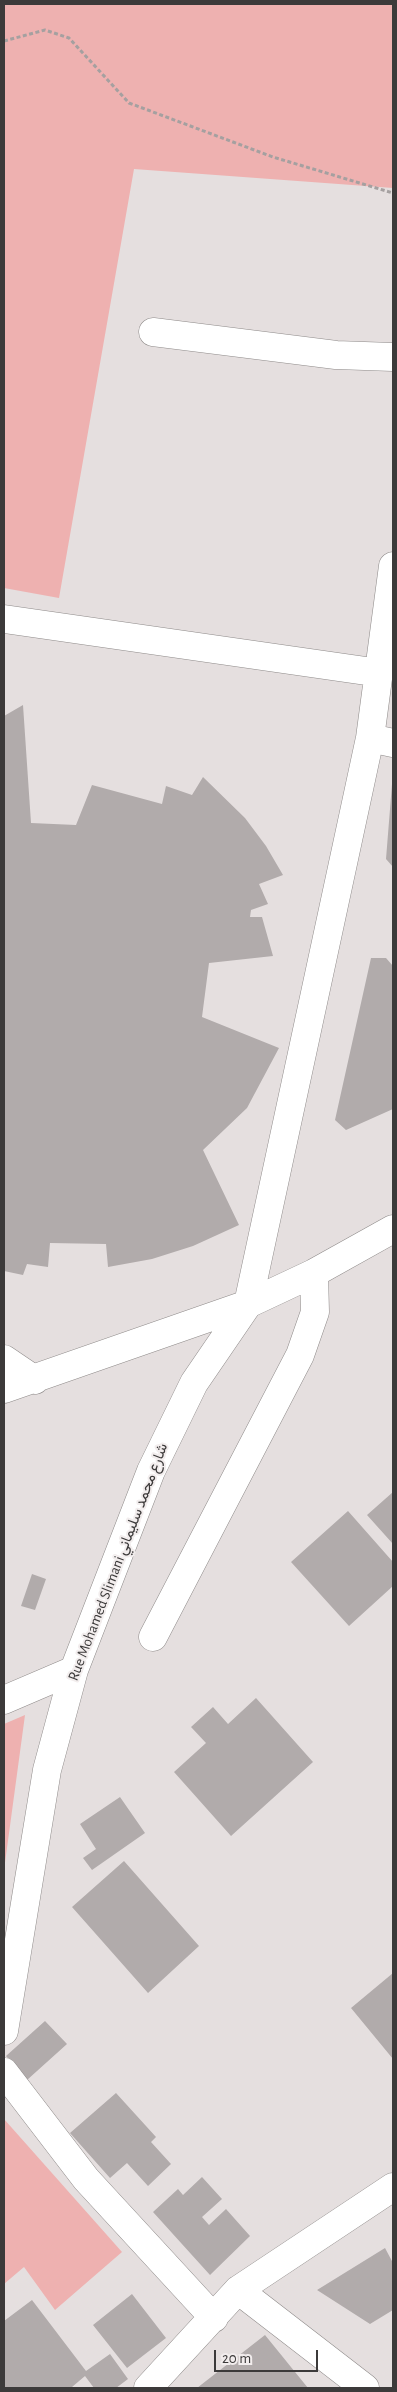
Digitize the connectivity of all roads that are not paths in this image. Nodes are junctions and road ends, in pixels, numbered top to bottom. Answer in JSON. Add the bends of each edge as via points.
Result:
{"nodes":[{"id":1,"x":153,"y":332,"type":"dead end"},
{"id":2,"x":393,"y":357,"type":"edge"},
{"id":3,"x":392,"y":584,"type":"edge"},
{"id":4,"x":4,"y":619,"type":"edge"},
{"id":5,"x":380,"y":673,"type":"junction"},
{"id":6,"x":382,"y":740,"type":"edge"},
{"id":7,"x":393,"y":1229,"type":"edge"},
{"id":8,"x":314,"y":1273,"type":"junction"},
{"id":9,"x":248,"y":1304,"type":"junction"},
{"id":10,"x":4,"y":1358,"type":"edge"},
{"id":11,"x":35,"y":1380,"type":"junction"},
{"id":12,"x":4,"y":1389,"type":"edge"},
{"id":13,"x":153,"y":1637,"type":"dead end"},
{"id":14,"x":74,"y":1670,"type":"junction"},
{"id":15,"x":4,"y":1700,"type":"edge"},
{"id":16,"x":4,"y":2031,"type":"edge"},
{"id":17,"x":4,"y":2072,"type":"edge"},
{"id":18,"x":393,"y":2187,"type":"edge"},
{"id":19,"x":238,"y":2290,"type":"junction"},
{"id":20,"x":214,"y":2318,"type":"junction"},
{"id":21,"x":148,"y":2388,"type":"edge"},
{"id":22,"x":365,"y":2388,"type":"edge"}],
"edges":[{"from":1,"to":2,"type":"street","via":[[336,355]]},
{"from":3,"to":5,"type":"street"},
{"from":4,"to":5,"type":"street"},
{"from":5,"to":6,"type":"street"},
{"from":6,"to":9,"type":"street"},
{"from":7,"to":8,"type":"street"},
{"from":8,"to":9,"type":"street"},
{"from":8,"to":13,"type":"street","via":[[315,1312],[300,1355]]},
{"from":9,"to":11,"type":"street"},
{"from":9,"to":14,"type":"street","name":"Rue Mohamed Slimani شارع محمد سليماني","via":[[194,1383],[151,1471]]},
{"from":10,"to":11,"type":"street"},
{"from":11,"to":12,"type":"street"},
{"from":14,"to":15,"type":"street"},
{"from":14,"to":16,"type":"street","name":"Rue Mohamed Slimani شارع محمد سليماني","via":[[47,1770]]},
{"from":17,"to":20,"type":"street","via":[[86,2180]]},
{"from":18,"to":19,"type":"street"},
{"from":19,"to":20,"type":"street"},
{"from":19,"to":22,"type":"street"},
{"from":20,"to":21,"type":"street"}]}
